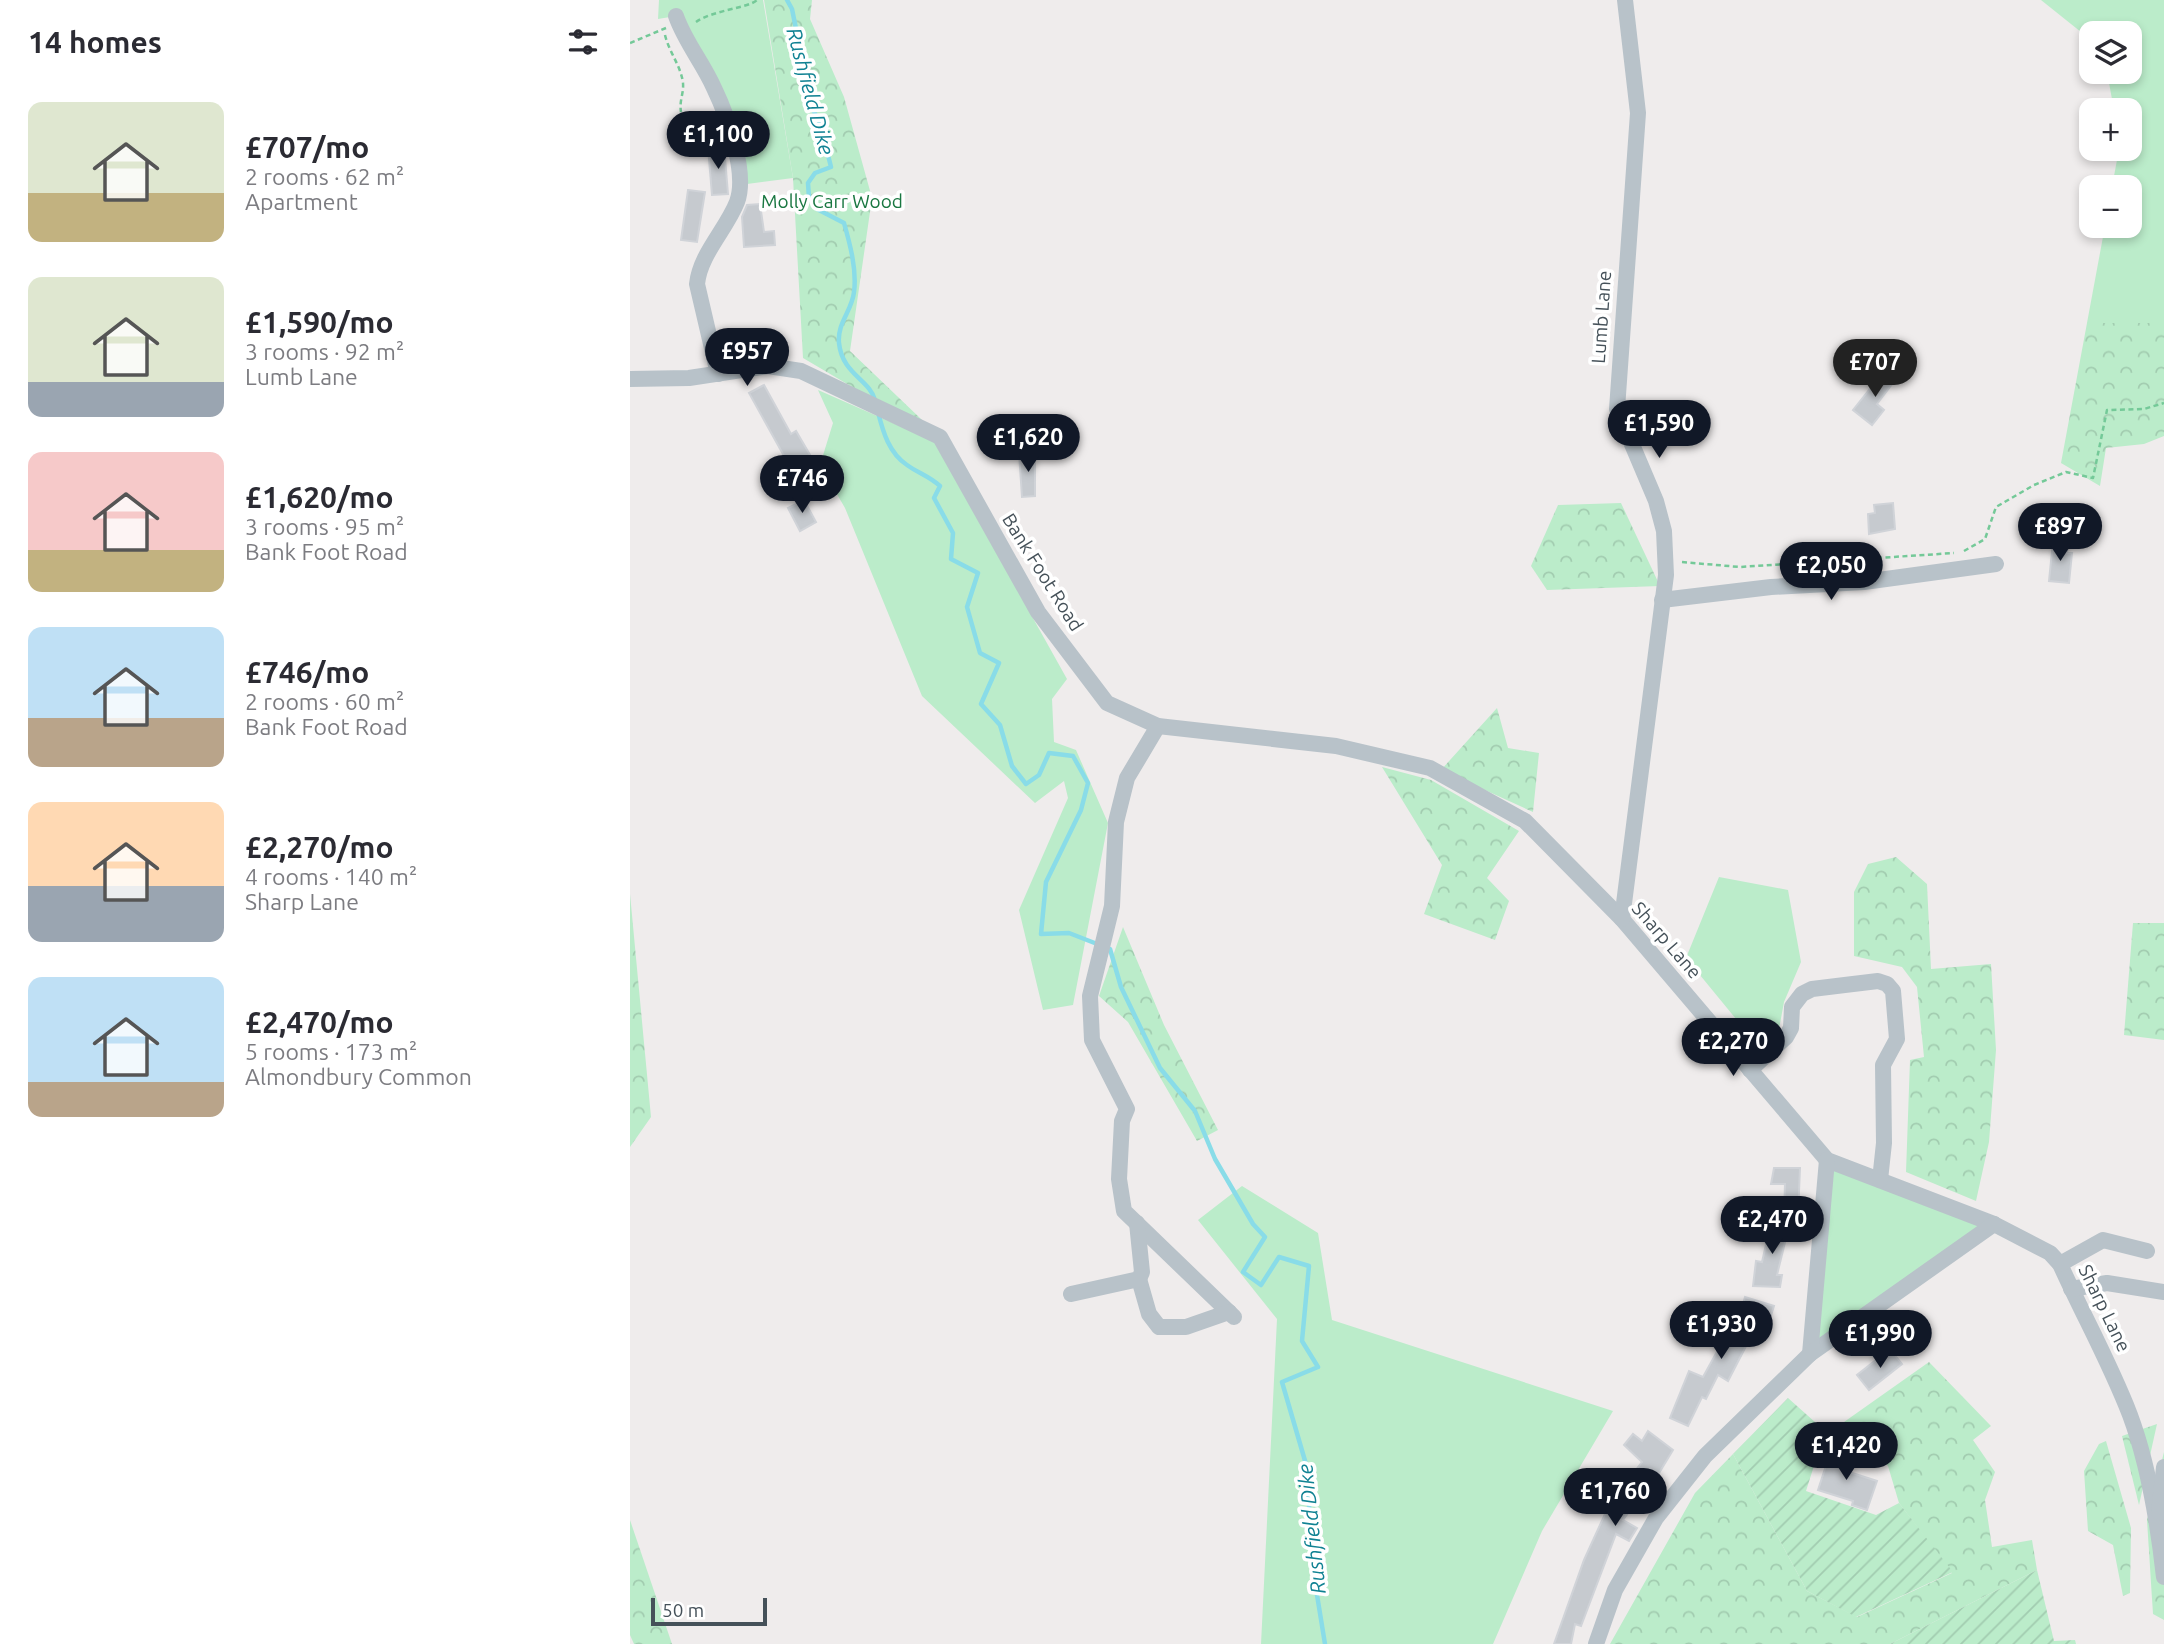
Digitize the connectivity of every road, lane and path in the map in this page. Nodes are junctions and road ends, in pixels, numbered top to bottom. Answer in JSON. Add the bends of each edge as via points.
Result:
{"nodes":[{"id":1,"x":757,"y":0,"type":"edge"},
{"id":2,"x":1625,"y":0,"type":"edge"},
{"id":3,"x":677,"y":21,"type":"junction"},
{"id":4,"x":681,"y":111,"type":"dead end"},
{"id":5,"x":718,"y":374,"type":"junction"},
{"id":6,"x":630,"y":379,"type":"edge"},
{"id":7,"x":2164,"y":403,"type":"edge"},
{"id":8,"x":1663,"y":560,"type":"junction"},
{"id":9,"x":1996,"y":564,"type":"dead end"},
{"id":10,"x":1662,"y":600,"type":"junction"},
{"id":11,"x":1158,"y":726,"type":"junction"},
{"id":12,"x":1622,"y":919,"type":"junction"},
{"id":13,"x":1750,"y":1070,"type":"junction"},
{"id":14,"x":1827,"y":1160,"type":"junction"},
{"id":15,"x":1880,"y":1180,"type":"junction"},
{"id":16,"x":1137,"y":1223,"type":"junction"},
{"id":17,"x":1994,"y":1224,"type":"junction"},
{"id":18,"x":2147,"y":1251,"type":"dead end"},
{"id":19,"x":2060,"y":1264,"type":"junction"},
{"id":20,"x":1139,"y":1279,"type":"junction"},
{"id":21,"x":2071,"y":1289,"type":"junction"},
{"id":22,"x":2164,"y":1292,"type":"edge"},
{"id":23,"x":1070,"y":1294,"type":"dead end"},
{"id":24,"x":1810,"y":1354,"type":"junction"},
{"id":25,"x":2164,"y":1467,"type":"edge"},
{"id":26,"x":2158,"y":1522,"type":"junction"},
{"id":27,"x":2164,"y":1577,"type":"edge"},
{"id":28,"x":1596,"y":1644,"type":"edge"}],
"edges":[{"from":1,"to":3,"type":"path","via":[[723,9],[694,24]]},
{"from":2,"to":8,"type":"street","name":"Lumb Lane","via":[[1638,113],[1617,409],[1657,501],[1664,531]]},
{"from":3,"to":4,"type":"path","via":[[669,53],[684,86],[679,98]]},
{"from":3,"to":5,"type":"street","via":[[718,97],[736,152],[740,183],[738,201],[698,271]]},
{"from":5,"to":6,"type":"street","name":"Bank Foot Road"},
{"from":5,"to":11,"type":"street","name":"Bank Foot Road","via":[[768,366],[801,371],[940,438],[1038,612],[1107,703]]},
{"from":7,"to":8,"type":"path","via":[[2107,410],[2093,478],[2066,472],[2034,485],[1996,507],[1985,539],[1964,552],[1740,567]]},
{"from":8,"to":10,"type":"street","name":"Lumb Lane"},
{"from":9,"to":10,"type":"street","via":[[1864,582]]},
{"from":10,"to":12,"type":"street","name":"Lumb Lane"},
{"from":11,"to":12,"type":"street","name":"Sharp Lane","via":[[1336,746],[1430,768],[1525,821]]},
{"from":11,"to":16,"type":"street","via":[[1127,778],[1116,822],[1112,906],[1090,996],[1092,1040],[1127,1109],[1122,1121],[1119,1179],[1124,1211]]},
{"from":12,"to":13,"type":"street","name":"Sharp Lane"},
{"from":13,"to":14,"type":"street","name":"Sharp Lane"},
{"from":13,"to":15,"type":"street","via":[[1786,1037],[1791,1007],[1802,994],[1878,981],[1890,987],[1897,1039],[1883,1065]]},
{"from":14,"to":15,"type":"street","name":"Sharp Lane"},
{"from":14,"to":24,"type":"street"},
{"from":15,"to":17,"type":"street","name":"Sharp Lane"},
{"from":16,"to":20,"type":"street"},
{"from":16,"to":20,"type":"street","via":[[1231,1314],[1186,1327],[1159,1327],[1145,1303]]},
{"from":17,"to":19,"type":"street","name":"Sharp Lane","via":[[2050,1253]]},
{"from":17,"to":24,"type":"street"},
{"from":18,"to":19,"type":"street","via":[[2103,1240]]},
{"from":19,"to":21,"type":"street","name":"Sharp Lane"},
{"from":20,"to":23,"type":"street"},
{"from":21,"to":22,"type":"street","via":[[2107,1283]]},
{"from":21,"to":26,"type":"street","name":"Sharp Lane","via":[[2104,1350],[2131,1417]]},
{"from":24,"to":28,"type":"street","via":[[1706,1456],[1656,1518],[1615,1590]]},
{"from":25,"to":26,"type":"street"},
{"from":26,"to":27,"type":"street","name":"Sharp Lane"}]}
